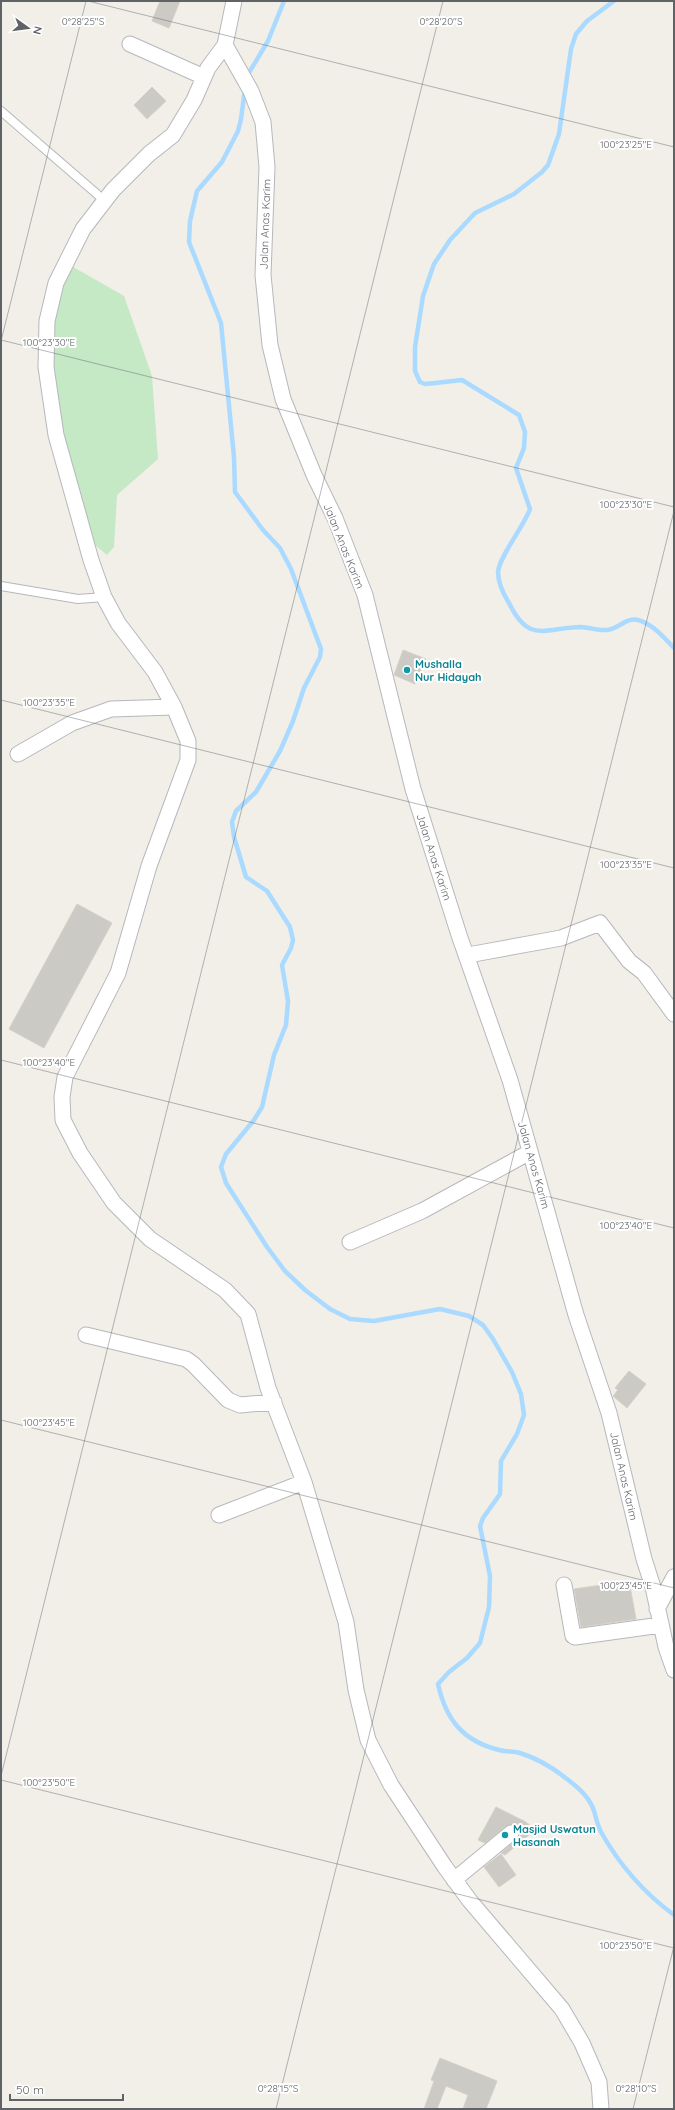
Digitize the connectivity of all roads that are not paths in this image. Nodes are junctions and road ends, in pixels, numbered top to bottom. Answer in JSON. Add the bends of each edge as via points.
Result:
{"nodes":[{"id":1,"x":234,"y":1,"type":"edge"},
{"id":2,"x":130,"y":44,"type":"dead end"},
{"id":3,"x":225,"y":45,"type":"junction"},
{"id":4,"x":204,"y":77,"type":"junction"},
{"id":5,"x":1,"y":111,"type":"edge"},
{"id":6,"x":105,"y":201,"type":"junction"},
{"id":7,"x":1,"y":586,"type":"edge"},
{"id":8,"x":104,"y":597,"type":"junction"},
{"id":9,"x":174,"y":707,"type":"junction"},
{"id":10,"x":18,"y":754,"type":"dead end"},
{"id":11,"x":468,"y":955,"type":"junction"},
{"id":12,"x":674,"y":1014,"type":"edge"},
{"id":13,"x":530,"y":1152,"type":"junction"},
{"id":14,"x":350,"y":1242,"type":"dead end"},
{"id":15,"x":86,"y":1335,"type":"dead end"},
{"id":16,"x":274,"y":1402,"type":"junction"},
{"id":17,"x":304,"y":1482,"type":"junction"},
{"id":18,"x":219,"y":1515,"type":"dead end"},
{"id":19,"x":674,"y":1577,"type":"edge"},
{"id":20,"x":564,"y":1585,"type":"dead end"},
{"id":21,"x":657,"y":1609,"type":"junction"},
{"id":22,"x":661,"y":1624,"type":"junction"},
{"id":23,"x":674,"y":1670,"type":"edge"},
{"id":24,"x":511,"y":1834,"type":"dead end"},
{"id":25,"x":454,"y":1880,"type":"junction"},
{"id":26,"x":601,"y":2109,"type":"edge"}],
"edges":[{"from":1,"to":3,"type":"street"},
{"from":2,"to":4,"type":"street"},
{"from":3,"to":4,"type":"street"},
{"from":3,"to":11,"type":"street","name":"Jalan Anas Karim","via":[[251,91],[263,122],[267,167],[263,275],[270,345],[283,399],[314,475],[335,518],[365,596],[413,789],[459,935]]},
{"from":4,"to":6,"type":"street","via":[[194,100],[173,135],[149,154]]},
{"from":5,"to":6,"type":"lane"},
{"from":6,"to":8,"type":"street","via":[[83,229],[56,283],[47,320],[46,367],[56,435]]},
{"from":7,"to":8,"type":"lane","via":[[78,599]]},
{"from":8,"to":9,"type":"street","via":[[118,623],[155,672]]},
{"from":9,"to":10,"type":"street","via":[[110,709],[72,723]]},
{"from":9,"to":16,"type":"street","via":[[188,741],[188,760],[149,866],[118,973],[65,1077],[62,1097],[63,1120],[80,1153],[114,1203],[150,1239],[225,1290],[248,1314]]},
{"from":11,"to":12,"type":"street","via":[[561,938],[600,923],[629,961],[644,973]]},
{"from":11,"to":13,"type":"street","name":"Jalan Anas Karim","via":[[510,1080]]},
{"from":13,"to":14,"type":"street","via":[[418,1214]]},
{"from":13,"to":21,"type":"street","name":"Jalan Anas Karim","via":[[576,1315],[609,1413]]},
{"from":15,"to":16,"type":"street","via":[[186,1359],[235,1404]]},
{"from":16,"to":17,"type":"street"},
{"from":17,"to":18,"type":"street"},
{"from":17,"to":25,"type":"street","via":[[346,1622],[356,1690],[368,1740],[391,1785]]},
{"from":19,"to":21,"type":"street"},
{"from":20,"to":22,"type":"street","via":[[575,1637]]},
{"from":21,"to":22,"type":"street","name":"Jalan Anas Karim"},
{"from":22,"to":23,"type":"street","name":"Jalan Anas Karim"},
{"from":24,"to":25,"type":"street"},
{"from":25,"to":26,"type":"street","via":[[562,2009],[582,2044],[599,2082]]}]}
